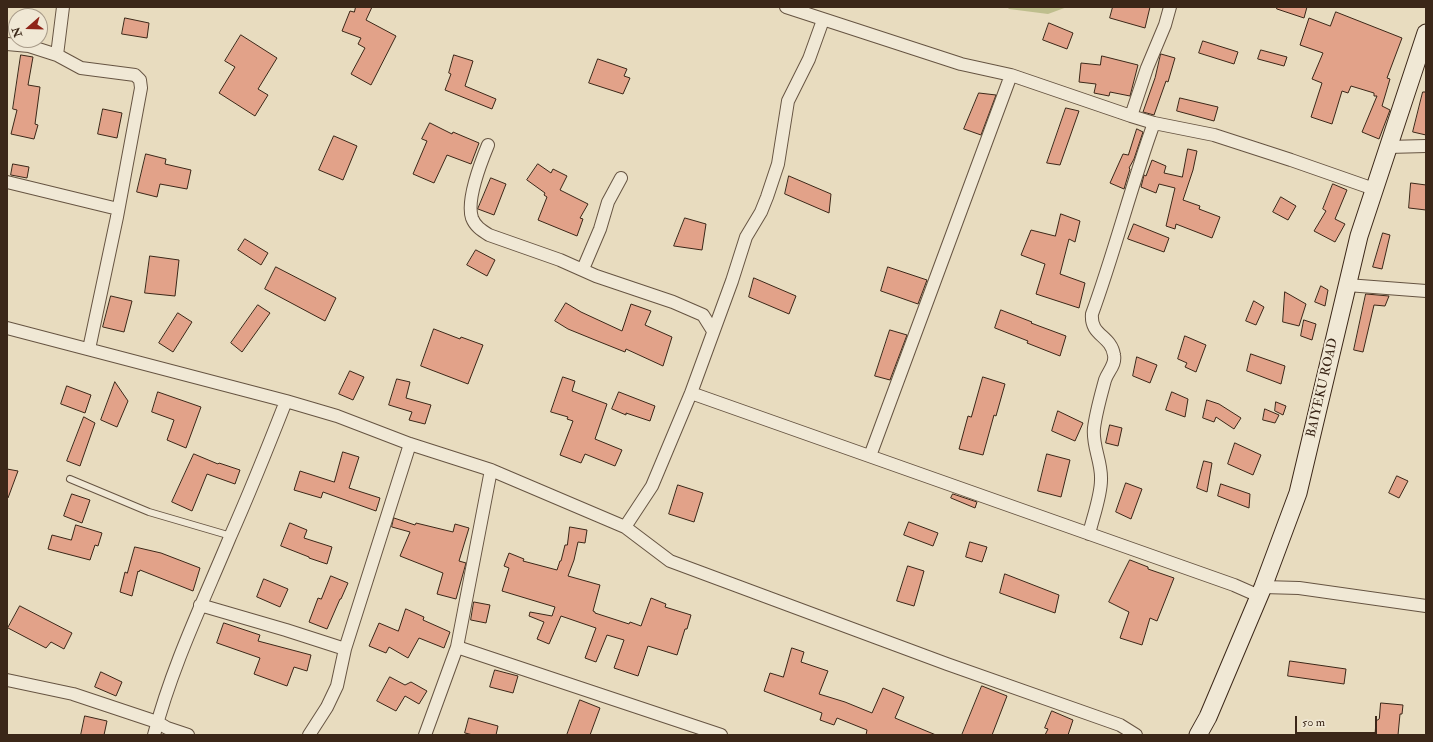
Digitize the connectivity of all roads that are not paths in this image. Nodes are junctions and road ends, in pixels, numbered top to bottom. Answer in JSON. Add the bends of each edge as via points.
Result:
{"nodes":[{"id":1,"x":63,"y":7,"type":"edge"},
{"id":2,"x":786,"y":7,"type":"edge"},
{"id":3,"x":1170,"y":7,"type":"edge"},
{"id":4,"x":823,"y":20,"type":"junction"},
{"id":5,"x":1426,"y":33,"type":"edge"},
{"id":6,"x":7,"y":44,"type":"edge"},
{"id":7,"x":57,"y":55,"type":"junction"},
{"id":8,"x":1011,"y":75,"type":"junction"},
{"id":9,"x":1131,"y":116,"type":"junction"},
{"id":10,"x":1154,"y":123,"type":"junction"},
{"id":11,"x":488,"y":145,"type":"dead end"},
{"id":12,"x":1426,"y":146,"type":"edge"},
{"id":13,"x":1388,"y":147,"type":"junction"},
{"id":14,"x":621,"y":178,"type":"dead end"},
{"id":15,"x":7,"y":182,"type":"edge"},
{"id":16,"x":1374,"y":188,"type":"junction"},
{"id":17,"x":118,"y":209,"type":"junction"},
{"id":18,"x":583,"y":270,"type":"junction"},
{"id":19,"x":1347,"y":285,"type":"junction"},
{"id":20,"x":1426,"y":291,"type":"edge"},
{"id":21,"x":7,"y":328,"type":"edge"},
{"id":22,"x":713,"y":331,"type":"junction"},
{"id":23,"x":89,"y":349,"type":"junction"},
{"id":24,"x":691,"y":393,"type":"junction"},
{"id":25,"x":286,"y":401,"type":"junction"},
{"id":26,"x":410,"y":444,"type":"junction"},
{"id":27,"x":870,"y":456,"type":"junction"},
{"id":28,"x":491,"y":470,"type":"junction"},
{"id":29,"x":70,"y":479,"type":"dead end"},
{"id":30,"x":625,"y":527,"type":"junction"},
{"id":31,"x":1089,"y":534,"type":"junction"},
{"id":32,"x":231,"y":536,"type":"junction"},
{"id":33,"x":1261,"y":591,"type":"junction"},
{"id":34,"x":200,"y":605,"type":"junction"},
{"id":35,"x":1426,"y":606,"type":"edge"},
{"id":36,"x":457,"y":647,"type":"junction"},
{"id":37,"x":345,"y":649,"type":"junction"},
{"id":38,"x":7,"y":680,"type":"edge"},
{"id":39,"x":157,"y":722,"type":"junction"},
{"id":40,"x":154,"y":735,"type":"edge"},
{"id":41,"x":188,"y":735,"type":"edge"},
{"id":42,"x":309,"y":735,"type":"edge"},
{"id":43,"x":425,"y":735,"type":"edge"},
{"id":44,"x":722,"y":735,"type":"edge"},
{"id":45,"x":1136,"y":735,"type":"edge"},
{"id":46,"x":1198,"y":735,"type":"edge"}],
"edges":[{"from":1,"to":7,"type":"street"},
{"from":2,"to":4,"type":"street"},
{"from":3,"to":9,"type":"street"},
{"from":4,"to":8,"type":"street","via":[[961,64]]},
{"from":4,"to":22,"type":"street","via":[[809,59],[788,101],[778,164],[767,197],[746,237]]},
{"from":5,"to":13,"type":"main road","name":"BAIYEKU ROAD"},
{"from":6,"to":7,"type":"street","via":[[29,46]]},
{"from":7,"to":17,"type":"street","via":[[81,68],[135,75],[140,80],[141,88]]},
{"from":8,"to":9,"type":"street"},
{"from":8,"to":27,"type":"street"},
{"from":9,"to":10,"type":"street"},
{"from":10,"to":16,"type":"street","via":[[1214,135]]},
{"from":10,"to":31,"type":"street","via":[[1092,314],[1093,327],[1112,347],[1114,362],[1106,380],[1094,429],[1101,480]]},
{"from":11,"to":18,"type":"street","via":[[478,172],[470,210],[475,225],[489,235]]},
{"from":12,"to":13,"type":"street"},
{"from":13,"to":16,"type":"main road","name":"BAIYEKU ROAD"},
{"from":14,"to":18,"type":"street","via":[[608,202]]},
{"from":15,"to":17,"type":"street"},
{"from":16,"to":19,"type":"main road","name":"BAIYEKU ROAD"},
{"from":17,"to":23,"type":"street"},
{"from":18,"to":22,"type":"street","via":[[703,315]]},
{"from":19,"to":20,"type":"street"},
{"from":19,"to":33,"type":"main road","name":"BAIYEKU ROAD","via":[[1298,493]]},
{"from":21,"to":23,"type":"street"},
{"from":22,"to":24,"type":"street"},
{"from":23,"to":25,"type":"street"},
{"from":24,"to":27,"type":"street"},
{"from":24,"to":30,"type":"street","via":[[652,486]]},
{"from":25,"to":26,"type":"street","via":[[336,416]]},
{"from":25,"to":32,"type":"street"},
{"from":26,"to":28,"type":"street"},
{"from":26,"to":37,"type":"street"},
{"from":27,"to":31,"type":"street"},
{"from":28,"to":30,"type":"street"},
{"from":28,"to":36,"type":"street"},
{"from":29,"to":32,"type":"lane","via":[[149,512]]},
{"from":30,"to":45,"type":"street","via":[[670,561],[1120,725]]},
{"from":31,"to":33,"type":"street","via":[[1234,585]]},
{"from":32,"to":34,"type":"street"},
{"from":33,"to":35,"type":"street","via":[[1299,588]]},
{"from":33,"to":46,"type":"main road","name":"BAIYEKU ROAD"},
{"from":34,"to":37,"type":"street"},
{"from":34,"to":39,"type":"street","via":[[166,691]]},
{"from":36,"to":43,"type":"street"},
{"from":36,"to":44,"type":"street"},
{"from":37,"to":42,"type":"street","via":[[337,686]]},
{"from":38,"to":39,"type":"street","via":[[73,694]]},
{"from":39,"to":40,"type":"street"},
{"from":39,"to":41,"type":"street"}]}
